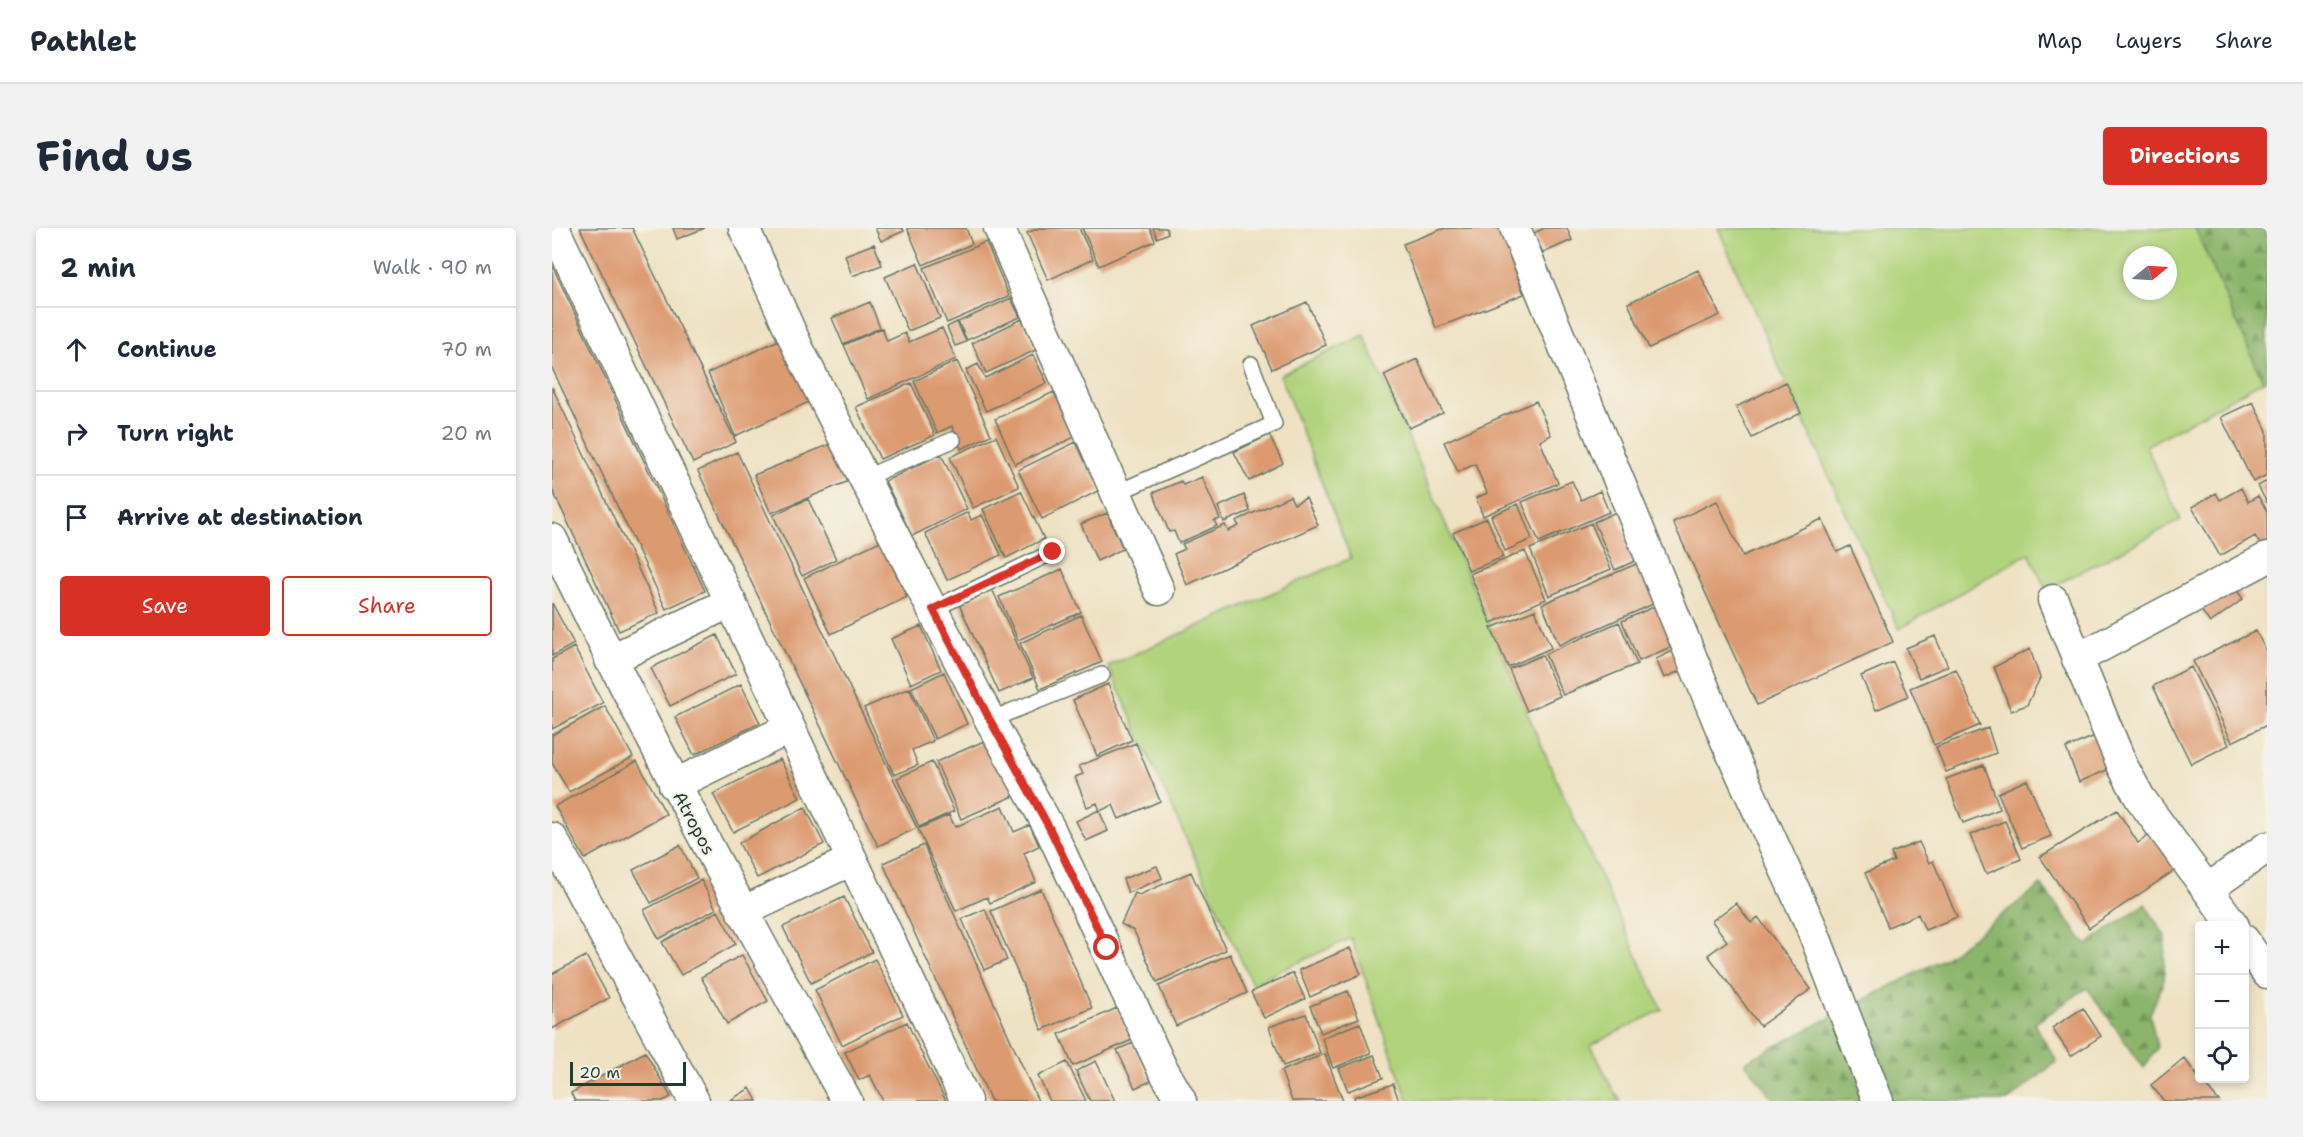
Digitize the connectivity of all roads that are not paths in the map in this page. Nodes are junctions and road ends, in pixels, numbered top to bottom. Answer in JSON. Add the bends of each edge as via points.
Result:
{"nodes":[{"id":1,"x":554,"y":228,"type":"edge"},
{"id":2,"x":744,"y":228,"type":"edge"},
{"id":3,"x":999,"y":228,"type":"edge"},
{"id":4,"x":1515,"y":228,"type":"edge"},
{"id":5,"x":1251,"y":364,"type":"dead end"},
{"id":6,"x":953,"y":440,"type":"dead end"},
{"id":7,"x":864,"y":478,"type":"junction"},
{"id":8,"x":1116,"y":493,"type":"junction"},
{"id":9,"x":552,"y":539,"type":"edge"},
{"id":10,"x":1053,"y":552,"type":"dead end"},
{"id":11,"x":2267,"y":558,"type":"edge"},
{"id":12,"x":1159,"y":590,"type":"dead end"},
{"id":13,"x":2053,"y":600,"type":"dead end"},
{"id":14,"x":731,"y":602,"type":"junction"},
{"id":15,"x":933,"y":609,"type":"junction"},
{"id":16,"x":2078,"y":659,"type":"junction"},
{"id":17,"x":610,"y":660,"type":"junction"},
{"id":18,"x":1102,"y":675,"type":"dead end"},
{"id":19,"x":990,"y":720,"type":"junction"},
{"id":20,"x":789,"y":728,"type":"junction"},
{"id":21,"x":674,"y":785,"type":"junction"},
{"id":22,"x":552,"y":838,"type":"edge"},
{"id":23,"x":2267,"y":847,"type":"edge"},
{"id":24,"x":852,"y":860,"type":"junction"},
{"id":25,"x":2208,"y":889,"type":"junction"},
{"id":26,"x":742,"y":912,"type":"junction"},
{"id":27,"x":2230,"y":921,"type":"edge"},
{"id":28,"x":2249,"y":947,"type":"edge"},
{"id":29,"x":2267,"y":973,"type":"edge"},
{"id":30,"x":694,"y":1101,"type":"edge"},
{"id":31,"x":847,"y":1101,"type":"edge"},
{"id":32,"x":966,"y":1101,"type":"edge"},
{"id":33,"x":1181,"y":1101,"type":"edge"},
{"id":34,"x":1878,"y":1101,"type":"edge"}],
"edges":[{"from":1,"to":14,"type":"street"},
{"from":2,"to":7,"type":"street","via":[[799,350]]},
{"from":3,"to":8,"type":"street"},
{"from":4,"to":34,"type":"street","via":[[1726,741],[1811,926]]},
{"from":5,"to":8,"type":"lane","via":[[1274,424]]},
{"from":6,"to":7,"type":"lane"},
{"from":7,"to":15,"type":"street"},
{"from":8,"to":12,"type":"street"},
{"from":9,"to":17,"type":"street","name":"Atropos"},
{"from":10,"to":15,"type":"lane"},
{"from":11,"to":16,"type":"street"},
{"from":13,"to":16,"type":"street"},
{"from":14,"to":17,"type":"street"},
{"from":14,"to":20,"type":"street"},
{"from":15,"to":19,"type":"street"},
{"from":16,"to":25,"type":"street","via":[[2140,798]]},
{"from":17,"to":21,"type":"street","name":"Atropos"},
{"from":18,"to":19,"type":"lane"},
{"from":19,"to":33,"type":"street","via":[[1050,829]]},
{"from":20,"to":21,"type":"street"},
{"from":20,"to":24,"type":"street"},
{"from":21,"to":26,"type":"street","name":"Atropos"},
{"from":22,"to":30,"type":"street"},
{"from":23,"to":25,"type":"street"},
{"from":24,"to":26,"type":"street"},
{"from":24,"to":32,"type":"street"},
{"from":25,"to":27,"type":"street"},
{"from":26,"to":31,"type":"street","name":"Atropos"},
{"from":28,"to":29,"type":"street"}]}
